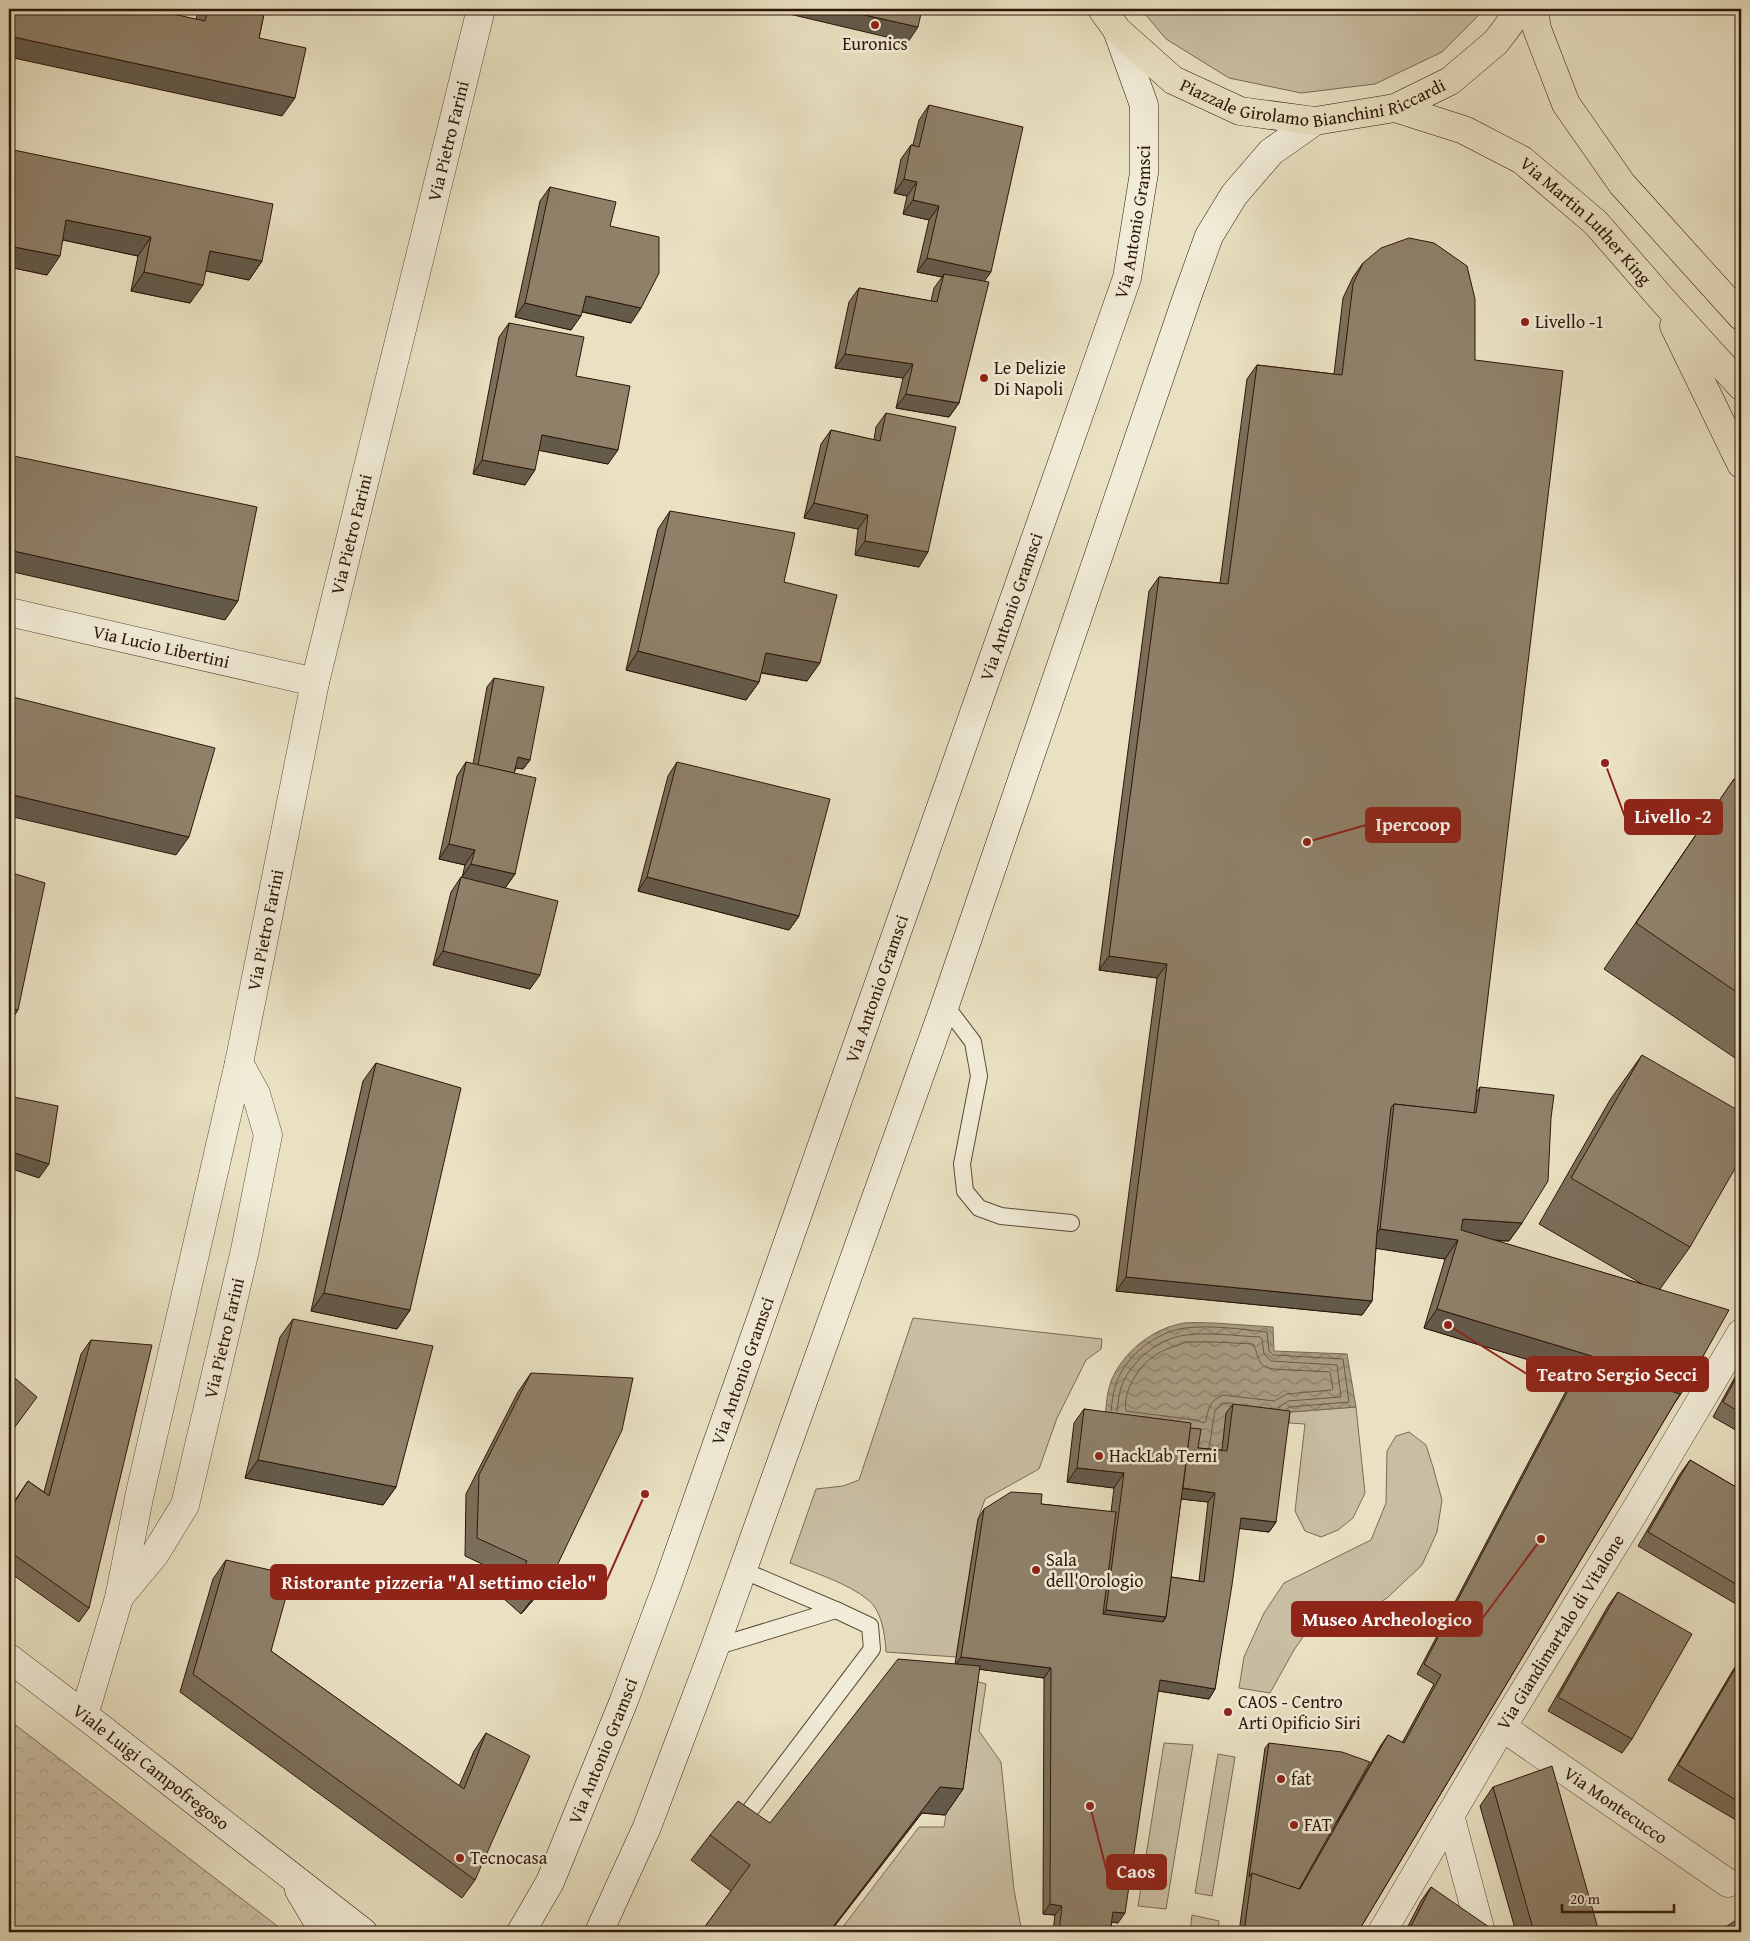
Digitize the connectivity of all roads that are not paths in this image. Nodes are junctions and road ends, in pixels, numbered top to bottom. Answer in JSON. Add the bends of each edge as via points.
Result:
{"nodes":[{"id":1,"x":481,"y":9,"type":"edge"},
{"id":2,"x":1521,"y":9,"type":"edge"},
{"id":3,"x":1534,"y":9,"type":"edge"},
{"id":4,"x":1110,"y":19,"type":"edge"},
{"id":5,"x":1395,"y":108,"type":"junction"},
{"id":6,"x":1314,"y":121,"type":"junction"},
{"id":7,"x":1661,"y":298,"type":"junction"},
{"id":8,"x":1741,"y":316,"type":"edge"},
{"id":9,"x":1741,"y":386,"type":"edge"},
{"id":10,"x":1741,"y":464,"type":"edge"},
{"id":11,"x":9,"y":612,"type":"edge"},
{"id":12,"x":315,"y":682,"type":"junction"},
{"id":13,"x":945,"y":1005,"type":"junction"},
{"id":14,"x":239,"y":1063,"type":"junction"},
{"id":15,"x":1071,"y":1223,"type":"dead end"},
{"id":16,"x":1741,"y":1333,"type":"edge"},
{"id":17,"x":742,"y":1570,"type":"junction"},
{"id":18,"x":118,"y":1598,"type":"junction"},
{"id":19,"x":836,"y":1610,"type":"junction"},
{"id":20,"x":715,"y":1647,"type":"junction"},
{"id":21,"x":9,"y":1658,"type":"edge"},
{"id":22,"x":84,"y":1715,"type":"junction"},
{"id":23,"x":1502,"y":1728,"type":"junction"},
{"id":24,"x":1450,"y":1815,"type":"junction"},
{"id":25,"x":745,"y":1818,"type":"edge"},
{"id":26,"x":292,"y":1878,"type":"junction"},
{"id":27,"x":1728,"y":1883,"type":"dead end"},
{"id":28,"x":324,"y":1932,"type":"edge"},
{"id":29,"x":363,"y":1932,"type":"edge"},
{"id":30,"x":522,"y":1932,"type":"edge"},
{"id":31,"x":599,"y":1932,"type":"edge"},
{"id":32,"x":1382,"y":1932,"type":"edge"},
{"id":33,"x":1481,"y":1932,"type":"edge"}],
"edges":[{"from":1,"to":12,"type":"street","name":"Via Pietro Farini"},
{"from":2,"to":5,"type":"main road","name":"Piazzale Girolamo Bianchini Riccardi","via":[[1496,42],[1450,81]]},
{"from":3,"to":8,"type":"main road","via":[[1537,29],[1566,104],[1622,184]]},
{"from":4,"to":6,"type":"main road","name":"Piazzale Girolamo Bianchini Riccardi","via":[[1173,80],[1240,111]]},
{"from":4,"to":30,"type":"street","name":"Via Antonio Gramsci","via":[[1144,104],[1144,173],[1127,278],[668,1583],[550,1882]]},
{"from":5,"to":6,"type":"main road","name":"Piazzale Girolamo Bianchini Riccardi"},
{"from":5,"to":7,"type":"main road","name":"Via Martin Luther King","via":[[1464,130],[1522,160],[1596,223]]},
{"from":6,"to":13,"type":"street","via":[[1271,152],[1234,194],[1209,236]]},
{"from":7,"to":9,"type":"main road","name":"Via Martin Luther King"},
{"from":7,"to":10,"type":"main road"},
{"from":11,"to":12,"type":"street","name":"Via Lucio Libertini"},
{"from":12,"to":14,"type":"street","name":"Via Pietro Farini"},
{"from":13,"to":15,"type":"lane","via":[[973,1042],[979,1076],[962,1164],[965,1191],[979,1208],[1001,1216]]},
{"from":13,"to":17,"type":"street"},
{"from":14,"to":18,"type":"street","name":"Via Pietro Farini"},
{"from":14,"to":18,"type":"street","name":"Via Pietro Farini","via":[[256,1094],[268,1135],[245,1250],[184,1505],[155,1554]]},
{"from":16,"to":23,"type":"street","name":"Via Giandimartalo di Vitalone"},
{"from":17,"to":19,"type":"lane"},
{"from":17,"to":20,"type":"street"},
{"from":18,"to":22,"type":"street","name":"Via Pietro Farini"},
{"from":19,"to":20,"type":"lane"},
{"from":19,"to":25,"type":"lane","via":[[870,1626],[872,1649]]},
{"from":20,"to":31,"type":"street","via":[[647,1827]]},
{"from":21,"to":22,"type":"street","name":"Viale Luigi Campofregoso"},
{"from":22,"to":26,"type":"street","name":"Viale Luigi Campofregoso"},
{"from":23,"to":24,"type":"street","name":"Via Giandimartalo di Vitalone"},
{"from":23,"to":27,"type":"street","name":"Via Montecucco"},
{"from":24,"to":32,"type":"street","name":"Via Giandimartalo di Vitalone"},
{"from":24,"to":33,"type":"street"},
{"from":26,"to":28,"type":"street","name":"Viale Luigi Campofregoso"},
{"from":26,"to":29,"type":"street","name":"Viale Luigi Campofregoso"}]}
